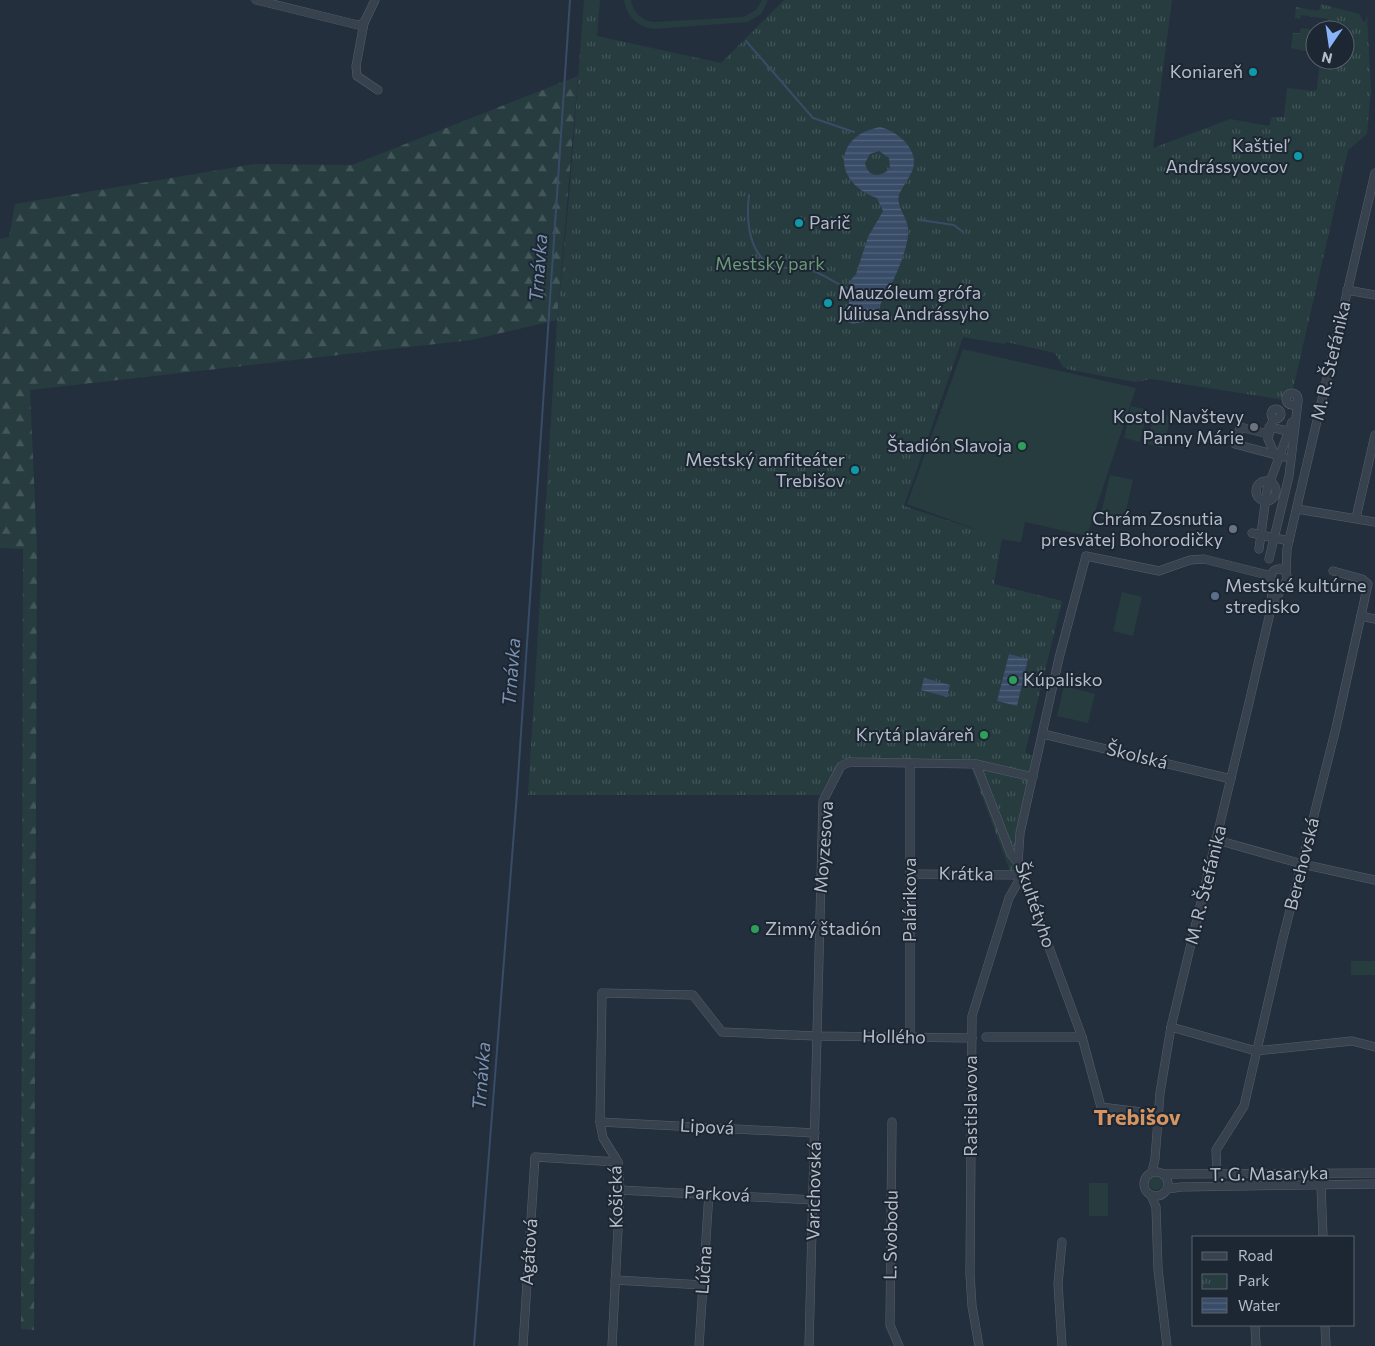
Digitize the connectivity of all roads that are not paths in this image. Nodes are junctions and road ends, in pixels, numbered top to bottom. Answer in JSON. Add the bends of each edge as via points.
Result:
{"nodes":[{"id":1,"x":256,"y":0,"type":"edge"},
{"id":2,"x":375,"y":0,"type":"edge"},
{"id":3,"x":269,"y":2,"type":"edge"},
{"id":4,"x":364,"y":23,"type":"junction"},
{"id":5,"x":378,"y":90,"type":"dead end"},
{"id":6,"x":1375,"y":173,"type":"edge"},
{"id":7,"x":1372,"y":199,"type":"edge"},
{"id":8,"x":1348,"y":290,"type":"junction"},
{"id":9,"x":1375,"y":296,"type":"edge"},
{"id":10,"x":1272,"y":422,"type":"junction"},
{"id":11,"x":1293,"y":423,"type":"junction"},
{"id":12,"x":1291,"y":432,"type":"junction"},
{"id":13,"x":1375,"y":435,"type":"edge"},
{"id":14,"x":1277,"y":455,"type":"junction"},
{"id":15,"x":1291,"y":459,"type":"junction"},
{"id":16,"x":1288,"y":480,"type":"junction"},
{"id":17,"x":1270,"y":482,"type":"junction"},
{"id":18,"x":1275,"y":493,"type":"junction"},
{"id":19,"x":1266,"y":500,"type":"junction"},
{"id":20,"x":1280,"y":509,"type":"junction"},
{"id":21,"x":1297,"y":509,"type":"junction"},
{"id":22,"x":1356,"y":518,"type":"junction"},
{"id":23,"x":1375,"y":522,"type":"edge"},
{"id":24,"x":1252,"y":534,"type":"dead end"},
{"id":25,"x":1262,"y":536,"type":"junction"},
{"id":26,"x":1274,"y":538,"type":"junction"},
{"id":27,"x":1288,"y":545,"type":"junction"},
{"id":28,"x":1259,"y":550,"type":"dead end"},
{"id":29,"x":1269,"y":559,"type":"dead end"},
{"id":30,"x":1333,"y":571,"type":"dead end"},
{"id":31,"x":1286,"y":573,"type":"junction"},
{"id":32,"x":1273,"y":576,"type":"junction"},
{"id":33,"x":1283,"y":584,"type":"junction"},
{"id":34,"x":1270,"y":612,"type":"junction"},
{"id":35,"x":1361,"y":616,"type":"junction"},
{"id":36,"x":1375,"y":619,"type":"edge"},
{"id":37,"x":1043,"y":734,"type":"junction"},
{"id":38,"x":910,"y":763,"type":"junction"},
{"id":39,"x":976,"y":764,"type":"junction"},
{"id":40,"x":1033,"y":777,"type":"junction"},
{"id":41,"x":1231,"y":779,"type":"junction"},
{"id":42,"x":1224,"y":842,"type":"dead end"},
{"id":43,"x":1018,"y":863,"type":"junction"},
{"id":44,"x":1302,"y":864,"type":"junction"},
{"id":45,"x":910,"y":874,"type":"junction"},
{"id":46,"x":1022,"y":875,"type":"junction"},
{"id":47,"x":1375,"y":880,"type":"edge"},
{"id":48,"x":602,"y":993,"type":"joint"},
{"id":49,"x":1171,"y":1027,"type":"junction"},
{"id":50,"x":816,"y":1036,"type":"junction"},
{"id":51,"x":1082,"y":1036,"type":"junction"},
{"id":52,"x":986,"y":1037,"type":"dead end"},
{"id":53,"x":910,"y":1038,"type":"junction"},
{"id":54,"x":972,"y":1038,"type":"junction"},
{"id":55,"x":1375,"y":1047,"type":"edge"},
{"id":56,"x":1256,"y":1051,"type":"junction"},
{"id":57,"x":1157,"y":1114,"type":"junction"},
{"id":58,"x":600,"y":1122,"type":"junction"},
{"id":59,"x":892,"y":1122,"type":"dead end"},
{"id":60,"x":815,"y":1133,"type":"junction"},
{"id":61,"x":618,"y":1162,"type":"junction"},
{"id":62,"x":1158,"y":1173,"type":"junction"},
{"id":63,"x":1375,"y":1173,"type":"edge"},
{"id":64,"x":1296,"y":1174,"type":"junction"},
{"id":65,"x":1343,"y":1174,"type":"junction"},
{"id":66,"x":1220,"y":1175,"type":"junction"},
{"id":67,"x":1344,"y":1184,"type":"junction"},
{"id":68,"x":1375,"y":1184,"type":"edge"},
{"id":69,"x":1296,"y":1185,"type":"junction"},
{"id":70,"x":1321,"y":1185,"type":"junction"},
{"id":71,"x":1223,"y":1186,"type":"junction"},
{"id":72,"x":620,"y":1190,"type":"junction"},
{"id":73,"x":1165,"y":1192,"type":"junction"},
{"id":74,"x":709,"y":1193,"type":"junction"},
{"id":75,"x":1151,"y":1195,"type":"junction"},
{"id":76,"x":814,"y":1200,"type":"junction"},
{"id":77,"x":1156,"y":1207,"type":"junction"},
{"id":78,"x":1323,"y":1236,"type":"edge"},
{"id":79,"x":1062,"y":1242,"type":"dead end"},
{"id":80,"x":615,"y":1280,"type":"junction"},
{"id":81,"x":703,"y":1285,"type":"junction"},
{"id":82,"x":1255,"y":1326,"type":"edge"},
{"id":83,"x":1325,"y":1326,"type":"edge"},
{"id":84,"x":1167,"y":1345,"type":"edge"},
{"id":85,"x":523,"y":1346,"type":"edge"},
{"id":86,"x":612,"y":1346,"type":"edge"},
{"id":87,"x":699,"y":1346,"type":"edge"},
{"id":88,"x":809,"y":1346,"type":"edge"},
{"id":89,"x":900,"y":1346,"type":"edge"},
{"id":90,"x":979,"y":1346,"type":"edge"},
{"id":91,"x":1062,"y":1346,"type":"edge"},
{"id":92,"x":1158,"y":1346,"type":"edge"},
{"id":93,"x":1256,"y":1346,"type":"edge"},
{"id":94,"x":1326,"y":1346,"type":"edge"}],
"edges":[{"from":1,"to":3,"type":"street"},
{"from":2,"to":4,"type":"street"},
{"from":3,"to":4,"type":"street","via":[[358,25]]},
{"from":4,"to":5,"type":"street","via":[[357,76]]},
{"from":6,"to":7,"type":"street","name":"M. R. Štefánika"},
{"from":7,"to":8,"type":"street","name":"M. R. Štefánika"},
{"from":8,"to":9,"type":"street"},
{"from":8,"to":21,"type":"street","name":"M. R. Štefánika"},
{"from":10,"to":11,"type":"street"},
{"from":10,"to":11,"type":"street","via":[[1292,392],[1298,401]]},
{"from":10,"to":12,"type":"street"},
{"from":10,"to":14,"type":"street","via":[[1269,444]]},
{"from":10,"to":14,"type":"street","via":[[1240,427],[1235,444]]},
{"from":11,"to":12,"type":"street"},
{"from":12,"to":14,"type":"street"},
{"from":12,"to":15,"type":"street"},
{"from":13,"to":22,"type":"street"},
{"from":14,"to":15,"type":"street"},
{"from":14,"to":17,"type":"street"},
{"from":15,"to":16,"type":"street"},
{"from":16,"to":18,"type":"street"},
{"from":16,"to":20,"type":"street"},
{"from":17,"to":18,"type":"street"},
{"from":17,"to":19,"type":"street"},
{"from":18,"to":19,"type":"street"},
{"from":18,"to":20,"type":"street"},
{"from":19,"to":25,"type":"street"},
{"from":20,"to":26,"type":"street"},
{"from":21,"to":22,"type":"street"},
{"from":21,"to":27,"type":"street","name":"M. R. Štefánika"},
{"from":22,"to":23,"type":"street"},
{"from":24,"to":25,"type":"street"},
{"from":25,"to":26,"type":"street"},
{"from":25,"to":28,"type":"street"},
{"from":26,"to":27,"type":"street"},
{"from":26,"to":29,"type":"street"},
{"from":27,"to":31,"type":"street","name":"M. R. Štefánika"},
{"from":27,"to":32,"type":"street","name":"M. R. Štefánika"},
{"from":30,"to":35,"type":"street","name":"Berehovská","via":[[1362,579],[1368,584]]},
{"from":31,"to":32,"type":"street","via":[[1282,569]]},
{"from":31,"to":33,"type":"street"},
{"from":32,"to":33,"type":"street","via":[[1277,584]]},
{"from":32,"to":34,"type":"street","name":"M. R. Štefánika"},
{"from":32,"to":37,"type":"street","name":"Škultétyho","via":[[1204,559],[1190,560],[1159,571],[1086,556]]},
{"from":33,"to":34,"type":"street","name":"M. R. Štefánika"},
{"from":34,"to":41,"type":"street","name":"M. R. Štefánika"},
{"from":35,"to":36,"type":"street"},
{"from":35,"to":44,"type":"street","name":"Berehovská"},
{"from":37,"to":40,"type":"street","name":"Škultétyho"},
{"from":37,"to":41,"type":"street","name":"Školská"},
{"from":38,"to":39,"type":"street","name":"Moyzesova"},
{"from":38,"to":45,"type":"street","name":"Palárikova"},
{"from":38,"to":50,"type":"street","name":"Moyzesova","via":[[845,763],[823,801]]},
{"from":39,"to":40,"type":"street","name":"Moyzesova"},
{"from":39,"to":43,"type":"street","via":[[1011,854]]},
{"from":40,"to":43,"type":"street","name":"Škultétyho","via":[[1020,833]]},
{"from":41,"to":49,"type":"street","name":"M. R. Štefánika"},
{"from":42,"to":44,"type":"street"},
{"from":43,"to":46,"type":"street","name":"Škultétyho"},
{"from":44,"to":47,"type":"street"},
{"from":44,"to":56,"type":"street","name":"Berehovská"},
{"from":45,"to":46,"type":"street","name":"Krátka"},
{"from":45,"to":53,"type":"street","name":"Palárikova"},
{"from":46,"to":51,"type":"street","name":"Škultétyho"},
{"from":46,"to":54,"type":"street","name":"Rastislavova","via":[[1009,898],[972,1016]]},
{"from":48,"to":50,"type":"street","name":"Hollého","via":[[693,995],[722,1032]]},
{"from":48,"to":58,"type":"street","name":"Košická"},
{"from":49,"to":56,"type":"street"},
{"from":49,"to":57,"type":"street","name":"M. R. Štefánika"},
{"from":50,"to":53,"type":"street","name":"Hollého"},
{"from":50,"to":60,"type":"street","name":"Varichovská"},
{"from":51,"to":52,"type":"street"},
{"from":51,"to":57,"type":"street","name":"Škultétyho","via":[[1101,1107]]},
{"from":53,"to":54,"type":"street","name":"Hollého"},
{"from":54,"to":90,"type":"street","name":"Rastislavova","via":[[970,1274]]},
{"from":55,"to":56,"type":"street","via":[[1352,1041]]},
{"from":56,"to":66,"type":"street","name":"Berehovská","via":[[1244,1106],[1216,1150]]},
{"from":57,"to":62,"type":"street","name":"M. R. Štefánika","via":[[1155,1159]]},
{"from":58,"to":60,"type":"street","name":"Lipová"},
{"from":58,"to":61,"type":"street","name":"Košická","via":[[603,1138]]},
{"from":59,"to":89,"type":"street","name":"L. Svobodu","via":[[890,1325]]},
{"from":60,"to":76,"type":"street","name":"Varichovská"},
{"from":61,"to":72,"type":"street","name":"Košická"},
{"from":61,"to":85,"type":"street","name":"Agátová","via":[[535,1157]]},
{"from":62,"to":66,"type":"street","name":"T. G. Masaryka"},
{"from":62,"to":73,"type":"street","via":[[1168,1181]]},
{"from":62,"to":75,"type":"street","via":[[1147,1176],[1144,1183]]},
{"from":63,"to":65,"type":"street","name":"T. G. Masaryka"},
{"from":64,"to":65,"type":"street","name":"T. G. Masaryka"},
{"from":64,"to":66,"type":"street","name":"T. G. Masaryka"},
{"from":64,"to":69,"type":"street"},
{"from":65,"to":67,"type":"street"},
{"from":66,"to":71,"type":"street","name":"Berehovská"},
{"from":67,"to":68,"type":"street","name":"T. G. Masaryka"},
{"from":67,"to":70,"type":"street","name":"T. G. Masaryka"},
{"from":69,"to":70,"type":"street","name":"T. G. Masaryka"},
{"from":69,"to":71,"type":"street","name":"T. G. Masaryka"},
{"from":70,"to":78,"type":"street"},
{"from":71,"to":73,"type":"street","name":"T. G. Masaryka","via":[[1181,1187]]},
{"from":72,"to":74,"type":"street","name":"Parková"},
{"from":72,"to":80,"type":"street","name":"Košická"},
{"from":73,"to":75,"type":"street"},
{"from":73,"to":77,"type":"street"},
{"from":74,"to":76,"type":"street","name":"Parková"},
{"from":74,"to":81,"type":"street","name":"Lúčna"},
{"from":75,"to":77,"type":"street"},
{"from":76,"to":88,"type":"street","name":"Varichovská"},
{"from":77,"to":84,"type":"street","via":[[1158,1269]]},
{"from":79,"to":91,"type":"street","via":[[1058,1284]]},
{"from":80,"to":81,"type":"street"},
{"from":80,"to":86,"type":"street","name":"Košická"},
{"from":81,"to":87,"type":"street","name":"Lúčna"},
{"from":82,"to":93,"type":"street"},
{"from":83,"to":94,"type":"street"},
{"from":84,"to":92,"type":"street"}]}
